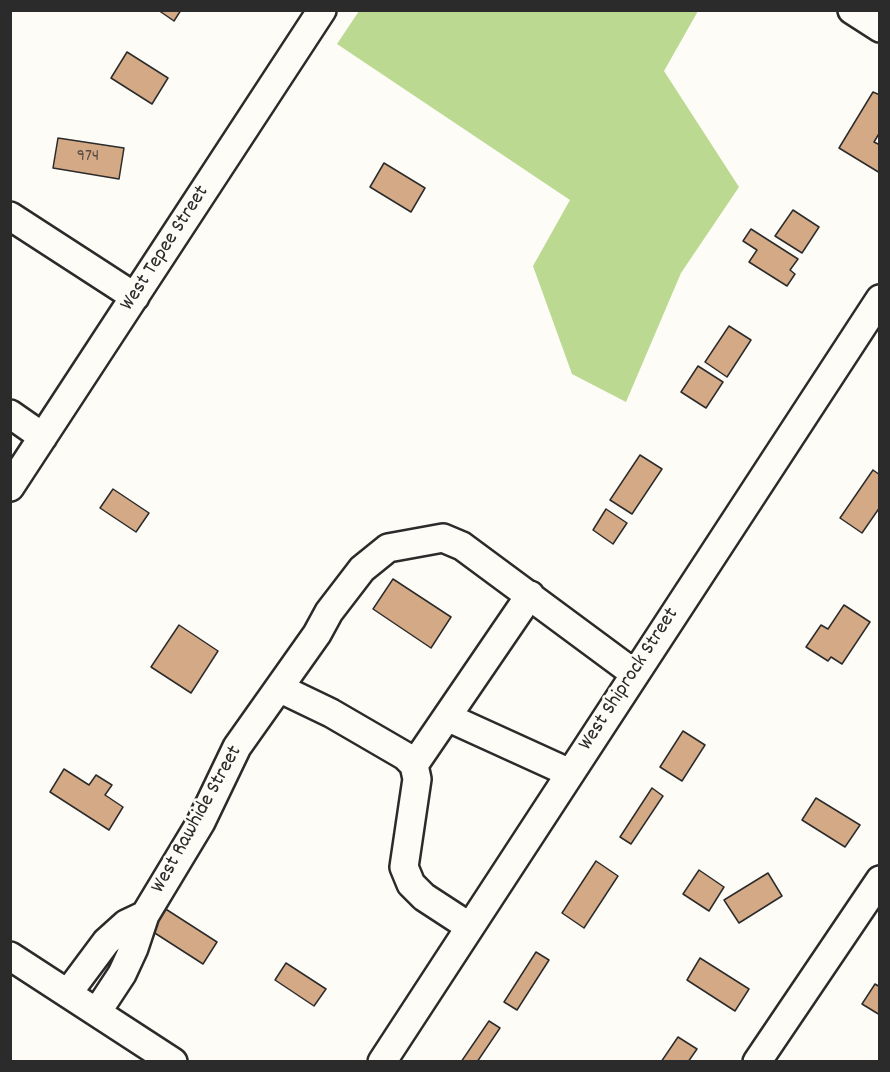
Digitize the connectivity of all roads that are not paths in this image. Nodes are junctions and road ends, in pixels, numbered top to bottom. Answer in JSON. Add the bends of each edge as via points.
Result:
{"nodes":[{"id":1,"x":322,"y":10,"type":"edge"},
{"id":2,"x":852,"y":10,"type":"edge"},
{"id":3,"x":879,"y":28,"type":"edge"},
{"id":4,"x":10,"y":216,"type":"edge"},
{"id":5,"x":135,"y":297,"type":"junction"},
{"id":6,"x":879,"y":299,"type":"edge"},
{"id":7,"x":10,"y":414,"type":"edge"},
{"id":8,"x":43,"y":437,"type":"junction"},
{"id":9,"x":10,"y":488,"type":"edge"},
{"id":10,"x":530,"y":595,"type":"junction"},
{"id":11,"x":635,"y":674,"type":"junction"},
{"id":12,"x":279,"y":688,"type":"junction"},
{"id":13,"x":447,"y":717,"type":"junction"},
{"id":14,"x":414,"y":765,"type":"junction"},
{"id":15,"x":570,"y":773,"type":"junction"},
{"id":16,"x":879,"y":880,"type":"edge"},
{"id":17,"x":145,"y":915,"type":"junction"},
{"id":18,"x":470,"y":927,"type":"junction"},
{"id":19,"x":10,"y":956,"type":"edge"},
{"id":20,"x":68,"y":993,"type":"junction"},
{"id":21,"x":97,"y":1012,"type":"junction"},
{"id":22,"x":173,"y":1062,"type":"edge"},
{"id":23,"x":382,"y":1062,"type":"edge"},
{"id":24,"x":757,"y":1062,"type":"edge"}],
"edges":[{"from":1,"to":5,"type":"street","name":"West Tepee Street"},
{"from":2,"to":3,"type":"street"},
{"from":4,"to":5,"type":"street"},
{"from":5,"to":8,"type":"street","name":"West Tepee Street"},
{"from":6,"to":11,"type":"street","name":"West Shiprock Street"},
{"from":7,"to":8,"type":"street"},
{"from":8,"to":9,"type":"street","name":"West Tepee Street"},
{"from":10,"to":11,"type":"street","name":"West Rawhide Street"},
{"from":10,"to":12,"type":"street","name":"West Rawhide Street","via":[[462,546],[443,538],[388,548],[362,569]]},
{"from":10,"to":13,"type":"street"},
{"from":11,"to":15,"type":"street","name":"West Shiprock Street"},
{"from":12,"to":14,"type":"street","via":[[350,724]]},
{"from":12,"to":17,"type":"street","name":"West Rawhide Street","via":[[237,747],[201,822]]},
{"from":13,"to":14,"type":"street"},
{"from":13,"to":15,"type":"street"},
{"from":14,"to":18,"type":"street","via":[[417,779],[404,867],[411,884],[424,897]]},
{"from":15,"to":18,"type":"street","name":"West Shiprock Street"},
{"from":16,"to":24,"type":"street"},
{"from":17,"to":20,"type":"street","name":"West Rawhide Street","via":[[126,924],[106,942]]},
{"from":17,"to":21,"type":"street","via":[[122,974]]},
{"from":18,"to":23,"type":"street","name":"West Shiprock Street"},
{"from":19,"to":20,"type":"street"},
{"from":20,"to":21,"type":"street"},
{"from":21,"to":22,"type":"street"}]}
